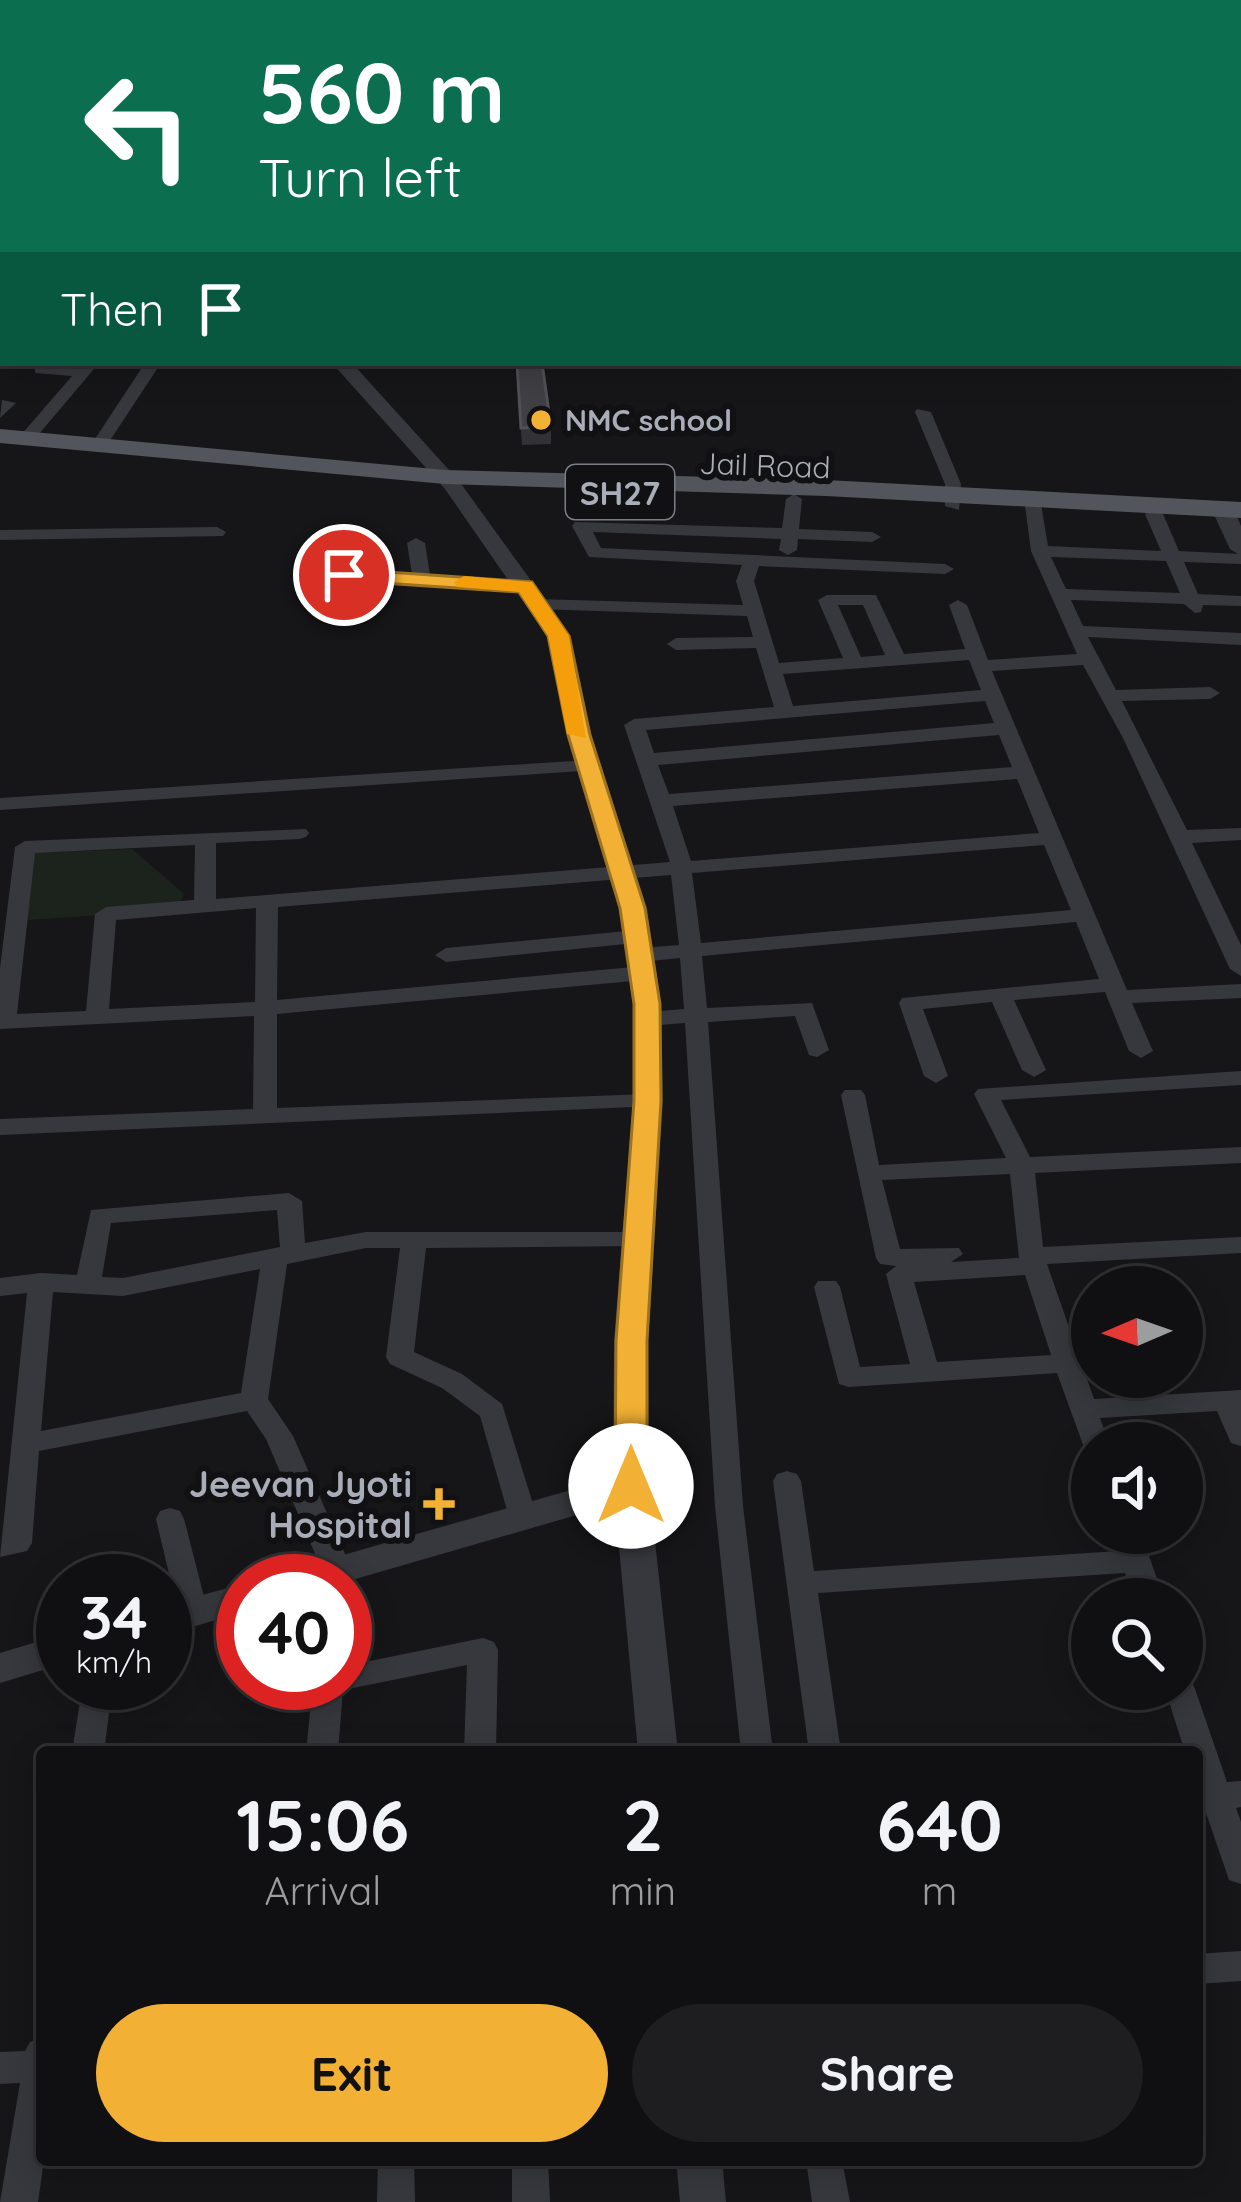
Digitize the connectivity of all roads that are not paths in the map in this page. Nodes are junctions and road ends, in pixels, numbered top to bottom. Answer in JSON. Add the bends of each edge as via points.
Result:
{"nodes":[{"id":1,"x":151,"y":366,"type":"edge"},
{"id":2,"x":345,"y":366,"type":"edge"},
{"id":3,"x":88,"y":367,"type":"edge"},
{"id":4,"x":40,"y":370,"type":"dead end"},
{"id":5,"x":923,"y":412,"type":"dead end"},
{"id":6,"x":0,"y":436,"type":"edge"},
{"id":7,"x":27,"y":438,"type":"junction"},
{"id":8,"x":99,"y":445,"type":"junction"},
{"id":9,"x":0,"y":447,"type":"edge"},
{"id":10,"x":448,"y":481,"type":"junction"},
{"id":11,"x":794,"y":499,"type":"junction"},
{"id":12,"x":953,"y":500,"type":"junction"},
{"id":13,"x":1033,"y":503,"type":"junction"},
{"id":14,"x":1232,"y":513,"type":"edge"},
{"id":15,"x":1154,"y":514,"type":"junction"},
{"id":16,"x":217,"y":532,"type":"dead end"},
{"id":17,"x":0,"y":535,"type":"edge"},
{"id":18,"x":790,"y":535,"type":"junction"},
{"id":19,"x":872,"y":538,"type":"dead end"},
{"id":20,"x":416,"y":543,"type":"dead end"},
{"id":21,"x":1241,"y":549,"type":"edge"},
{"id":22,"x":1040,"y":550,"type":"junction"},
{"id":23,"x":1125,"y":555,"type":"junction"},
{"id":24,"x":1173,"y":556,"type":"junction"},
{"id":25,"x":752,"y":560,"type":"junction"},
{"id":26,"x":1241,"y":560,"type":"edge"},
{"id":27,"x":787,"y":562,"type":"junction"},
{"id":28,"x":945,"y":569,"type":"dead end"},
{"id":29,"x":344,"y":575,"type":"dead end"},
{"id":30,"x":422,"y":580,"type":"junction"},
{"id":31,"x":1060,"y":594,"type":"junction"},
{"id":32,"x":531,"y":595,"type":"junction"},
{"id":33,"x":1127,"y":597,"type":"junction"},
{"id":34,"x":1192,"y":599,"type":"junction"},
{"id":35,"x":1241,"y":602,"type":"edge"},
{"id":36,"x":958,"y":605,"type":"dead end"},
{"id":37,"x":755,"y":614,"type":"junction"},
{"id":38,"x":1076,"y":631,"type":"junction"},
{"id":39,"x":1208,"y":638,"type":"junction"},
{"id":40,"x":1241,"y":639,"type":"edge"},
{"id":41,"x":764,"y":642,"type":"junction"},
{"id":42,"x":676,"y":644,"type":"dead end"},
{"id":43,"x":1089,"y":659,"type":"junction"},
{"id":44,"x":897,"y":660,"type":"junction"},
{"id":45,"x":979,"y":660,"type":"junction"},
{"id":46,"x":854,"y":663,"type":"junction"},
{"id":47,"x":772,"y":669,"type":"junction"},
{"id":48,"x":1210,"y":692,"type":"dead end"},
{"id":49,"x":992,"y":695,"type":"junction"},
{"id":50,"x":1110,"y":696,"type":"junction"},
{"id":51,"x":784,"y":710,"type":"junction"},
{"id":52,"x":1008,"y":728,"type":"junction"},
{"id":53,"x":646,"y":760,"type":"junction"},
{"id":54,"x":589,"y":766,"type":"junction"},
{"id":55,"x":1026,"y":772,"type":"junction"},
{"id":56,"x":661,"y":800,"type":"junction"},
{"id":57,"x":0,"y":804,"type":"edge"},
{"id":58,"x":299,"y":833,"type":"dead end"},
{"id":59,"x":1241,"y":834,"type":"edge"},
{"id":60,"x":1178,"y":837,"type":"junction"},
{"id":61,"x":1054,"y":838,"type":"junction"},
{"id":62,"x":206,"y":840,"type":"junction"},
{"id":63,"x":680,"y":865,"type":"junction"},
{"id":64,"x":623,"y":871,"type":"junction"},
{"id":65,"x":267,"y":903,"type":"junction"},
{"id":66,"x":205,"y":908,"type":"junction"},
{"id":67,"x":1086,"y":914,"type":"junction"},
{"id":68,"x":1241,"y":914,"type":"edge"},
{"id":69,"x":1215,"y":915,"type":"junction"},
{"id":70,"x":690,"y":950,"type":"junction"},
{"id":71,"x":641,"y":955,"type":"junction"},
{"id":72,"x":446,"y":956,"type":"dead end"},
{"id":73,"x":1241,"y":969,"type":"edge"},
{"id":74,"x":1117,"y":991,"type":"junction"},
{"id":75,"x":1241,"y":991,"type":"edge"},
{"id":76,"x":1000,"y":995,"type":"junction"},
{"id":77,"x":267,"y":1008,"type":"junction"},
{"id":78,"x":97,"y":1017,"type":"junction"},
{"id":79,"x":694,"y":1017,"type":"junction"},
{"id":80,"x":647,"y":1019,"type":"junction"},
{"id":81,"x":3,"y":1022,"type":"edge"},
{"id":82,"x":817,"y":1050,"type":"dead end"},
{"id":83,"x":1141,"y":1051,"type":"dead end"},
{"id":84,"x":1034,"y":1070,"type":"dead end"},
{"id":85,"x":936,"y":1076,"type":"dead end"},
{"id":86,"x":1241,"y":1078,"type":"edge"},
{"id":87,"x":854,"y":1095,"type":"dead end"},
{"id":88,"x":648,"y":1101,"type":"junction"},
{"id":89,"x":266,"y":1114,"type":"junction"},
{"id":90,"x":0,"y":1126,"type":"edge"},
{"id":91,"x":1241,"y":1155,"type":"edge"},
{"id":92,"x":1022,"y":1165,"type":"junction"},
{"id":93,"x":868,"y":1173,"type":"junction"},
{"id":94,"x":638,"y":1238,"type":"junction"},
{"id":95,"x":414,"y":1239,"type":"junction"},
{"id":96,"x":1241,"y":1245,"type":"edge"},
{"id":97,"x":284,"y":1252,"type":"junction"},
{"id":98,"x":1031,"y":1257,"type":"junction"},
{"id":99,"x":41,"y":1282,"type":"junction"},
{"id":100,"x":88,"y":1285,"type":"junction"},
{"id":101,"x":0,"y":1287,"type":"edge"},
{"id":102,"x":827,"y":1287,"type":"dead end"},
{"id":103,"x":1068,"y":1363,"type":"junction"},
{"id":104,"x":926,"y":1372,"type":"junction"},
{"id":105,"x":254,"y":1400,"type":"junction"},
{"id":106,"x":1234,"y":1400,"type":"edge"},
{"id":107,"x":1084,"y":1408,"type":"junction"},
{"id":108,"x":1088,"y":1422,"type":"edge"},
{"id":109,"x":1241,"y":1436,"type":"edge"},
{"id":110,"x":26,"y":1444,"type":"junction"},
{"id":111,"x":787,"y":1481,"type":"dead end"},
{"id":112,"x":631,"y":1486,"type":"junction"},
{"id":113,"x":523,"y":1517,"type":"junction"},
{"id":114,"x":170,"y":1519,"type":"dead end"},
{"id":115,"x":0,"y":1546,"type":"edge"},
{"id":116,"x":173,"y":1554,"type":"edge"},
{"id":117,"x":328,"y":1554,"type":"edge"},
{"id":118,"x":1071,"y":1554,"type":"edge"},
{"id":119,"x":372,"y":1565,"type":"edge"},
{"id":120,"x":801,"y":1583,"type":"junction"},
{"id":121,"x":36,"y":1657,"type":"edge"},
{"id":122,"x":0,"y":1667,"type":"edge"},
{"id":123,"x":372,"y":1672,"type":"edge"},
{"id":124,"x":94,"y":1710,"type":"edge"},
{"id":125,"x":326,"y":1710,"type":"edge"},
{"id":126,"x":1188,"y":1710,"type":"edge"},
{"id":127,"x":89,"y":1746,"type":"edge"},
{"id":128,"x":323,"y":1746,"type":"edge"},
{"id":129,"x":480,"y":1746,"type":"edge"},
{"id":130,"x":657,"y":1746,"type":"edge"},
{"id":131,"x":757,"y":1746,"type":"edge"},
{"id":132,"x":824,"y":1746,"type":"edge"},
{"id":133,"x":1201,"y":1746,"type":"edge"},
{"id":134,"x":1203,"y":1752,"type":"edge"},
{"id":135,"x":1219,"y":1796,"type":"edge"},
{"id":136,"x":1241,"y":1870,"type":"edge"},
{"id":137,"x":1241,"y":1966,"type":"edge"},
{"id":138,"x":1203,"y":1969,"type":"edge"},
{"id":139,"x":36,"y":2061,"type":"edge"},
{"id":140,"x":0,"y":2068,"type":"edge"},
{"id":141,"x":36,"y":2094,"type":"edge"},
{"id":142,"x":397,"y":2166,"type":"edge"},
{"id":143,"x":530,"y":2166,"type":"edge"},
{"id":144,"x":700,"y":2166,"type":"edge"},
{"id":145,"x":825,"y":2166,"type":"edge"},
{"id":146,"x":20,"y":2202,"type":"edge"},
{"id":147,"x":396,"y":2202,"type":"edge"},
{"id":148,"x":531,"y":2202,"type":"edge"},
{"id":149,"x":703,"y":2202,"type":"edge"},
{"id":150,"x":831,"y":2202,"type":"edge"}],
"edges":[{"from":1,"to":8,"type":"street"},
{"from":2,"to":10,"type":"street"},
{"from":3,"to":4,"type":"street"},
{"from":3,"to":7,"type":"street"},
{"from":5,"to":12,"type":"street"},
{"from":6,"to":7,"type":"main road"},
{"from":7,"to":8,"type":"main road"},
{"from":8,"to":10,"type":"main road"},
{"from":9,"to":10,"type":"main road","name":"Jail Road","number":"SH27"},
{"from":10,"to":11,"type":"main road","name":"Jail Road","number":"SH27"},
{"from":10,"to":12,"type":"main road"},
{"from":10,"to":32,"type":"street"},
{"from":11,"to":12,"type":"main road","name":"Jail Road","number":"SH27"},
{"from":11,"to":18,"type":"street"},
{"from":12,"to":13,"type":"main road","name":"Jail Road","number":"SH27"},
{"from":13,"to":14,"type":"main road"},
{"from":13,"to":15,"type":"main road","name":"Jail Road","number":"SH27"},
{"from":13,"to":22,"type":"street"},
{"from":14,"to":15,"type":"main road","name":"Jail Road","number":"SH27"},
{"from":14,"to":21,"type":"street"},
{"from":15,"to":24,"type":"street"},
{"from":16,"to":17,"type":"street"},
{"from":18,"to":19,"type":"street"},
{"from":18,"to":25,"type":"street","via":[[581,526],[595,553]]},
{"from":18,"to":27,"type":"street"},
{"from":20,"to":30,"type":"street"},
{"from":22,"to":23,"type":"street"},
{"from":22,"to":31,"type":"street"},
{"from":23,"to":24,"type":"street"},
{"from":23,"to":33,"type":"street","via":[[1129,566],[1116,570]]},
{"from":24,"to":26,"type":"street"},
{"from":24,"to":34,"type":"street"},
{"from":25,"to":27,"type":"street"},
{"from":25,"to":37,"type":"street","via":[[745,580]]},
{"from":27,"to":28,"type":"street"},
{"from":29,"to":30,"type":"street"},
{"from":30,"to":32,"type":"street"},
{"from":31,"to":33,"type":"street"},
{"from":31,"to":38,"type":"street"},
{"from":32,"to":37,"type":"street","via":[[606,607],[611,620]]},
{"from":32,"to":54,"type":"street","via":[[559,636]]},
{"from":33,"to":34,"type":"street"},
{"from":34,"to":35,"type":"street"},
{"from":34,"to":39,"type":"street"},
{"from":36,"to":45,"type":"street"},
{"from":37,"to":41,"type":"street"},
{"from":38,"to":39,"type":"street"},
{"from":38,"to":43,"type":"street"},
{"from":39,"to":40,"type":"street"},
{"from":41,"to":42,"type":"street"},
{"from":41,"to":47,"type":"street"},
{"from":43,"to":45,"type":"street"},
{"from":43,"to":50,"type":"street"},
{"from":44,"to":45,"type":"street"},
{"from":44,"to":46,"type":"street"},
{"from":44,"to":46,"type":"street","via":[[870,599],[827,600]]},
{"from":45,"to":49,"type":"street"},
{"from":46,"to":47,"type":"street"},
{"from":47,"to":51,"type":"street"},
{"from":48,"to":50,"type":"street"},
{"from":49,"to":51,"type":"street"},
{"from":49,"to":52,"type":"street"},
{"from":50,"to":60,"type":"street"},
{"from":51,"to":53,"type":"street","via":[[634,725]]},
{"from":52,"to":53,"type":"street"},
{"from":52,"to":55,"type":"street"},
{"from":53,"to":56,"type":"street"},
{"from":54,"to":57,"type":"street"},
{"from":54,"to":64,"type":"street"},
{"from":55,"to":56,"type":"street"},
{"from":55,"to":61,"type":"street"},
{"from":56,"to":63,"type":"street"},
{"from":58,"to":62,"type":"street"},
{"from":59,"to":60,"type":"street"},
{"from":60,"to":69,"type":"street"},
{"from":61,"to":63,"type":"street"},
{"from":61,"to":67,"type":"street"},
{"from":62,"to":66,"type":"street"},
{"from":62,"to":81,"type":"street","via":[[26,847]]},
{"from":63,"to":64,"type":"street"},
{"from":63,"to":70,"type":"street"},
{"from":64,"to":65,"type":"street"},
{"from":64,"to":71,"type":"street"},
{"from":65,"to":66,"type":"street"},
{"from":65,"to":77,"type":"street"},
{"from":66,"to":78,"type":"street","via":[[106,914]]},
{"from":67,"to":70,"type":"street"},
{"from":67,"to":74,"type":"street"},
{"from":68,"to":69,"type":"street"},
{"from":69,"to":73,"type":"street"},
{"from":70,"to":71,"type":"street"},
{"from":70,"to":79,"type":"street"},
{"from":71,"to":72,"type":"street"},
{"from":71,"to":77,"type":"street"},
{"from":71,"to":80,"type":"street"},
{"from":74,"to":75,"type":"street"},
{"from":74,"to":76,"type":"street"},
{"from":74,"to":83,"type":"street"},
{"from":76,"to":84,"type":"street"},
{"from":76,"to":85,"type":"street","via":[[910,1003]]},
{"from":77,"to":78,"type":"street"},
{"from":77,"to":89,"type":"street"},
{"from":78,"to":81,"type":"street"},
{"from":79,"to":80,"type":"street"},
{"from":79,"to":82,"type":"street","via":[[804,1008]]},
{"from":79,"to":131,"type":"street","via":[[729,1506]]},
{"from":80,"to":88,"type":"street"},
{"from":86,"to":92,"type":"street","via":[[986,1094]]},
{"from":87,"to":93,"type":"street"},
{"from":88,"to":89,"type":"street"},
{"from":88,"to":94,"type":"street"},
{"from":89,"to":90,"type":"street"},
{"from":91,"to":92,"type":"street"},
{"from":92,"to":93,"type":"street"},
{"from":92,"to":98,"type":"street"},
{"from":93,"to":98,"type":"street","via":[[889,1258]]},
{"from":94,"to":95,"type":"street"},
{"from":94,"to":112,"type":"street"},
{"from":95,"to":97,"type":"street"},
{"from":95,"to":113,"type":"street","via":[[400,1357],[491,1411]]},
{"from":96,"to":98,"type":"street"},
{"from":97,"to":100,"type":"street","via":[[162,1281]]},
{"from":97,"to":100,"type":"street","via":[[289,1202],[100,1216]]},
{"from":97,"to":105,"type":"street"},
{"from":98,"to":103,"type":"street"},
{"from":98,"to":104,"type":"street","via":[[899,1274]]},
{"from":99,"to":100,"type":"street"},
{"from":99,"to":101,"type":"street"},
{"from":99,"to":110,"type":"street"},
{"from":102,"to":104,"type":"street","via":[[849,1377]]},
{"from":103,"to":104,"type":"street"},
{"from":103,"to":107,"type":"street"},
{"from":105,"to":110,"type":"street"},
{"from":105,"to":117,"type":"street","via":[[279,1436]]},
{"from":106,"to":107,"type":"street"},
{"from":106,"to":109,"type":"street"},
{"from":107,"to":108,"type":"street"},
{"from":110,"to":115,"type":"street","via":[[17,1543]]},
{"from":111,"to":120,"type":"street"},
{"from":112,"to":113,"type":"street"},
{"from":112,"to":130,"type":"street"},
{"from":113,"to":119,"type":"street"},
{"from":114,"to":116,"type":"street"},
{"from":118,"to":120,"type":"street"},
{"from":120,"to":132,"type":"street"},
{"from":121,"to":122,"type":"street"},
{"from":123,"to":129,"type":"street","via":[[482,1650]]},
{"from":124,"to":127,"type":"street"},
{"from":125,"to":128,"type":"street"},
{"from":126,"to":133,"type":"street"},
{"from":134,"to":135,"type":"street"},
{"from":135,"to":136,"type":"street"},
{"from":137,"to":138,"type":"street"},
{"from":139,"to":140,"type":"street"},
{"from":141,"to":146,"type":"street"},
{"from":142,"to":147,"type":"street"},
{"from":143,"to":148,"type":"street"},
{"from":144,"to":149,"type":"street"},
{"from":145,"to":150,"type":"street"}]}
